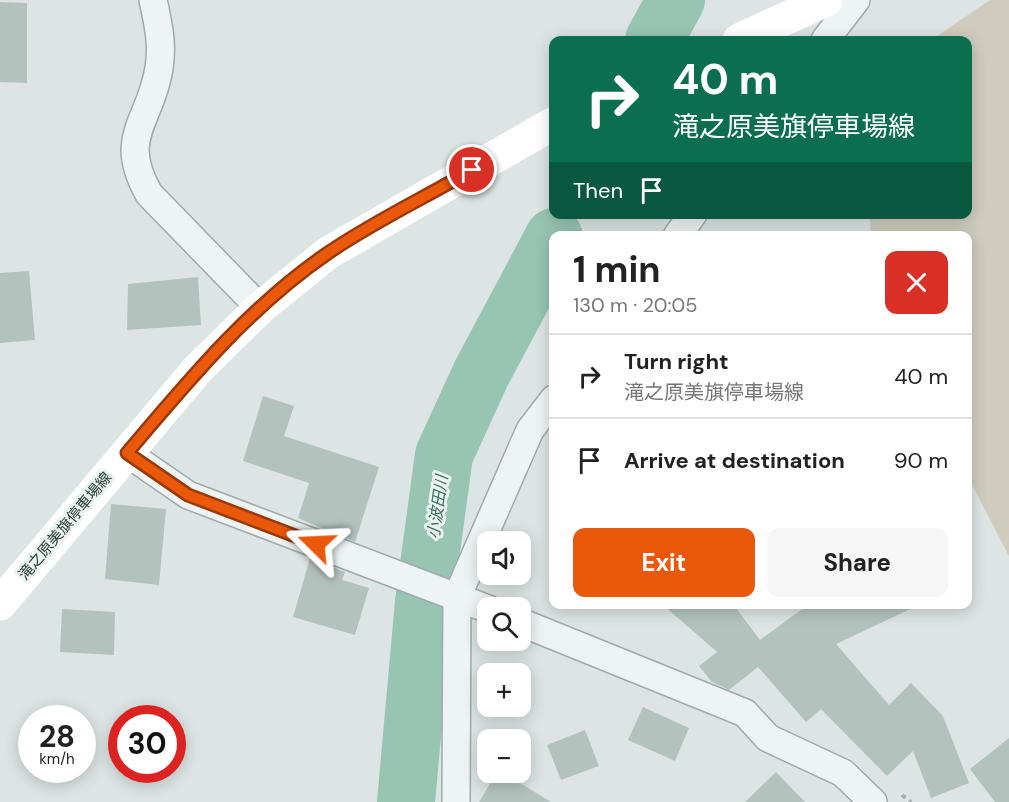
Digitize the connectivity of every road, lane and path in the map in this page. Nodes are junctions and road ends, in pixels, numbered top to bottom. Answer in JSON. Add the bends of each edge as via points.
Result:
{"nodes":[{"id":1,"x":153,"y":0,"type":"edge"},
{"id":2,"x":826,"y":0,"type":"edge"},
{"id":3,"x":856,"y":0,"type":"edge"},
{"id":4,"x":748,"y":36,"type":"edge"},
{"id":5,"x":828,"y":36,"type":"edge"},
{"id":6,"x":549,"y":126,"type":"edge"},
{"id":7,"x":260,"y":308,"type":"junction"},
{"id":8,"x":549,"y":405,"type":"edge"},
{"id":9,"x":127,"y":453,"type":"junction"},
{"id":10,"x":451,"y":594,"type":"junction"},
{"id":11,"x":0,"y":604,"type":"edge"},
{"id":12,"x":477,"y":605,"type":"edge"},
{"id":13,"x":531,"y":626,"type":"edge"},
{"id":14,"x":456,"y":802,"type":"edge"},
{"id":15,"x":873,"y":802,"type":"edge"}],
"edges":[{"from":1,"to":7,"type":"street","via":[[162,39],[159,70],[136,137],[133,156],[138,175],[149,194]]},
{"from":2,"to":4,"type":"main road"},
{"from":3,"to":5,"type":"street"},
{"from":6,"to":7,"type":"main road","name":"滝之原美旗停車場線","via":[[328,253]]},
{"from":7,"to":9,"type":"main road","name":"滝之原美旗停車場線","via":[[197,370]]},
{"from":8,"to":10,"type":"street","via":[[530,430]]},
{"from":9,"to":10,"type":"street","via":[[188,495]]},
{"from":9,"to":11,"type":"main road","name":"滝之原美旗停車場線"},
{"from":10,"to":12,"type":"street"},
{"from":10,"to":14,"type":"street"},
{"from":13,"to":15,"type":"street","via":[[745,713],[768,738],[843,773]]}]}
